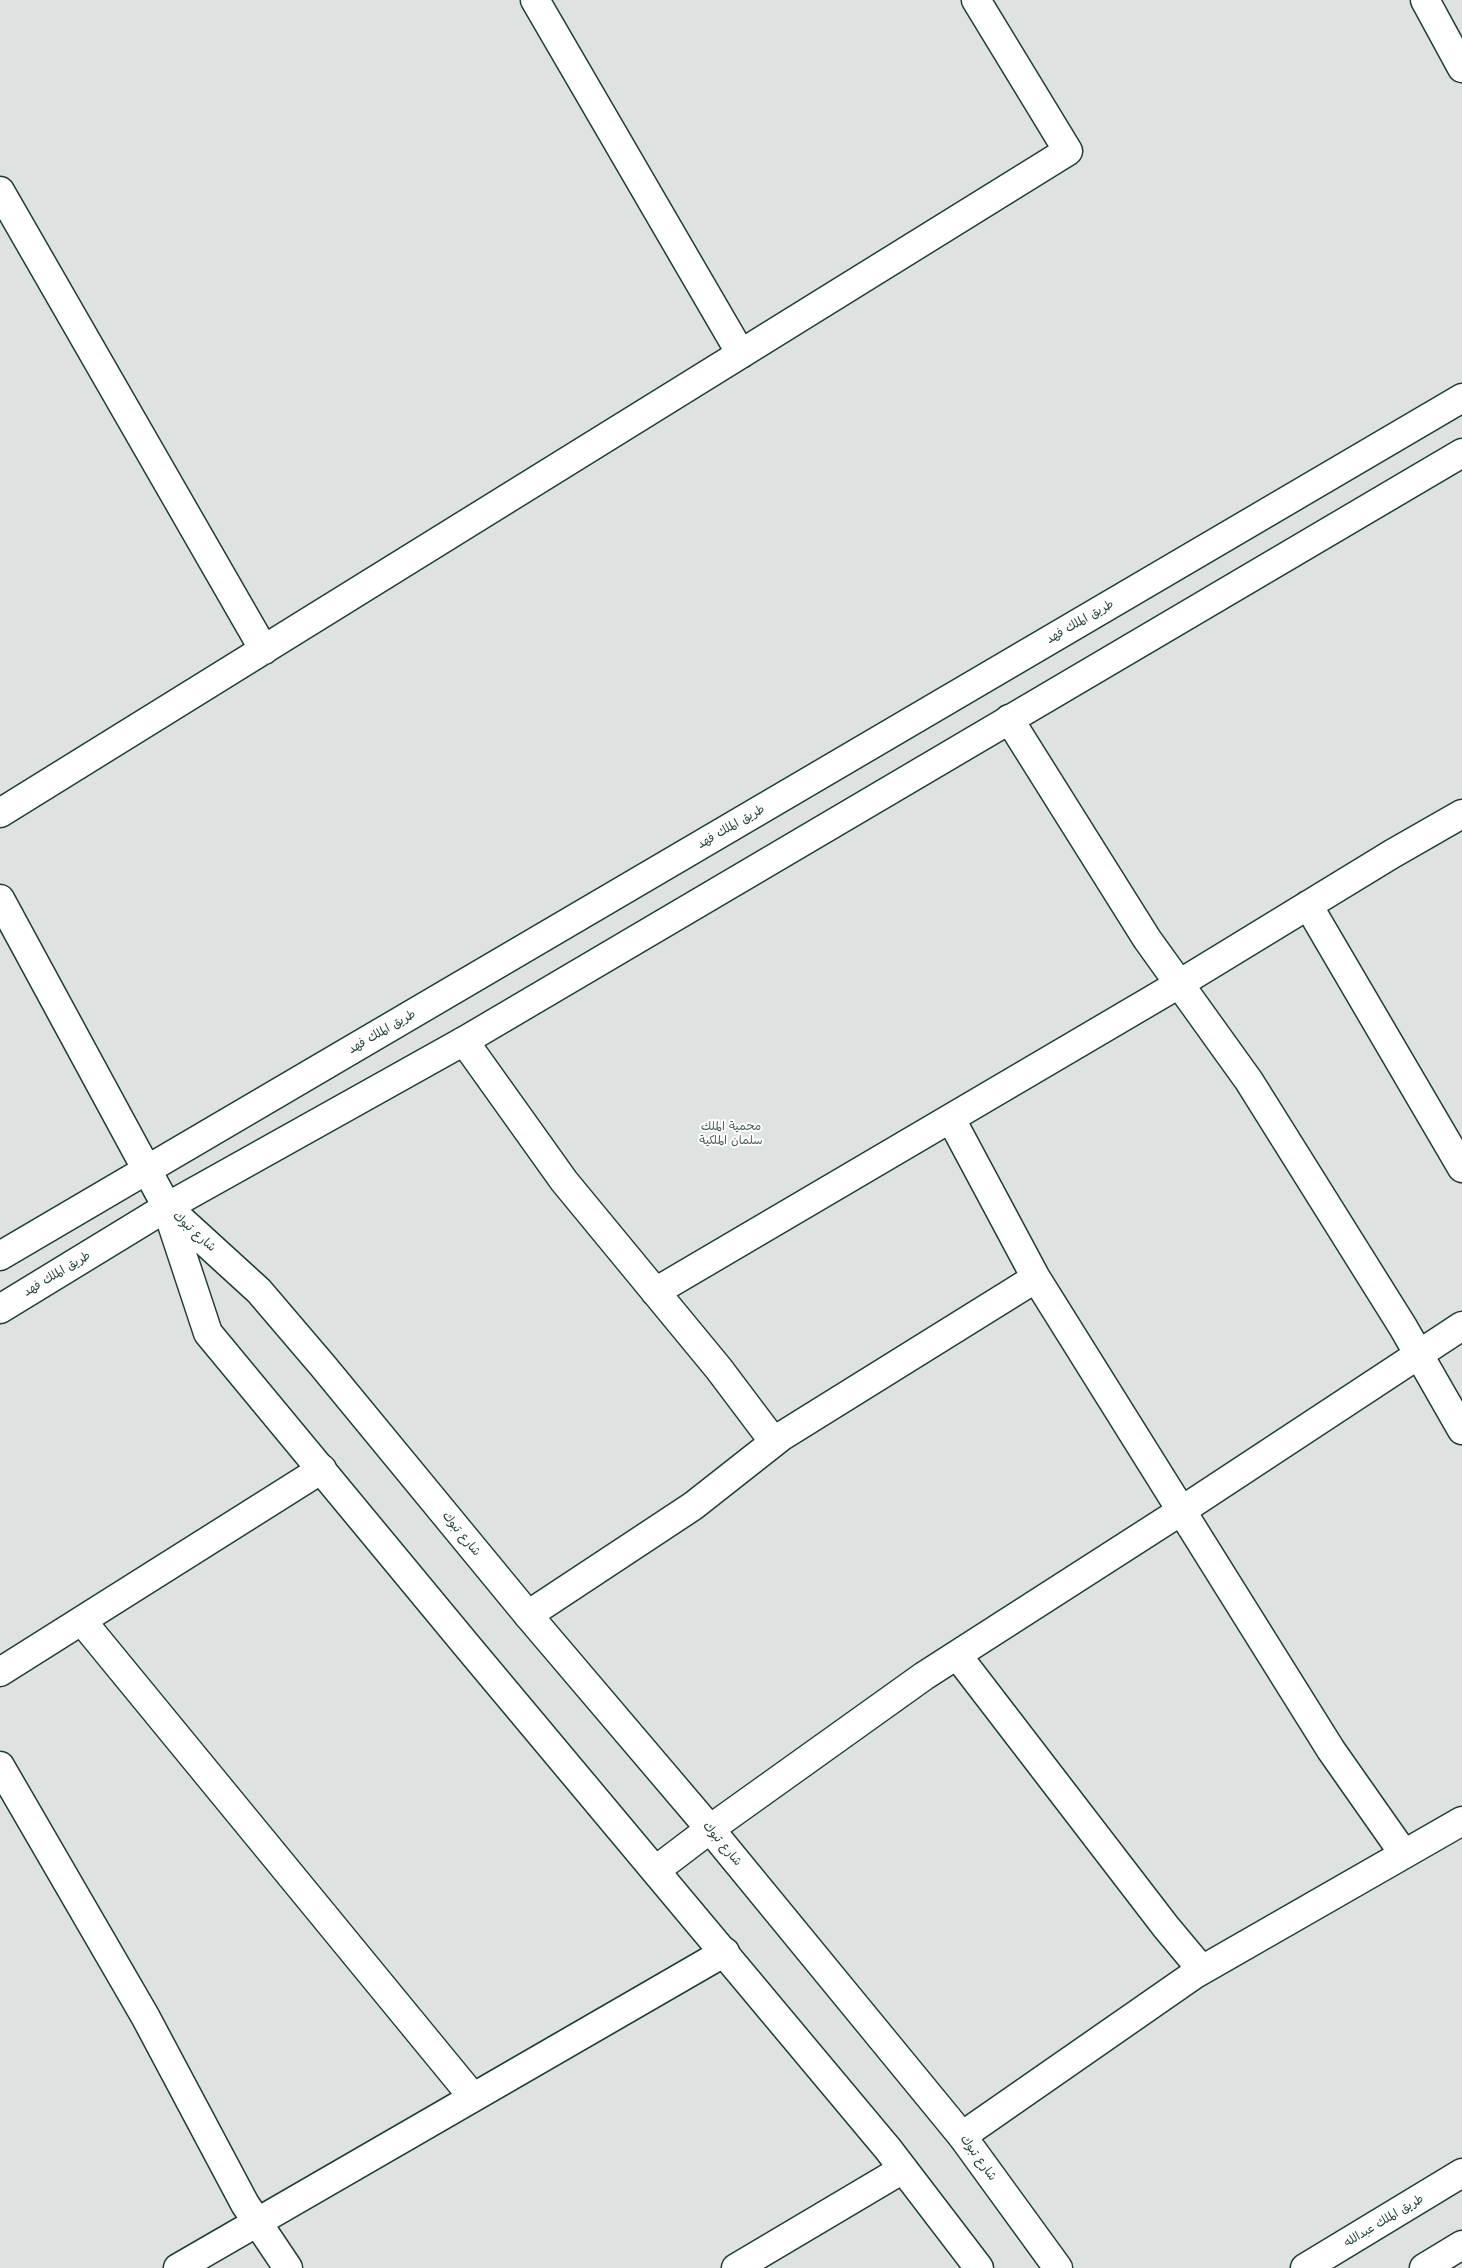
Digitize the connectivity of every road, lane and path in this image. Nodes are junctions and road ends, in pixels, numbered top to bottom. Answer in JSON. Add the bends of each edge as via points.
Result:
{"nodes":[{"id":1,"x":535,"y":0,"type":"edge"},
{"id":2,"x":976,"y":0,"type":"edge"},
{"id":3,"x":1425,"y":0,"type":"edge"},
{"id":4,"x":1462,"y":68,"type":"edge"},
{"id":5,"x":0,"y":191,"type":"edge"},
{"id":6,"x":741,"y":354,"type":"junction"},
{"id":7,"x":1462,"y":398,"type":"edge"},
{"id":8,"x":1462,"y":453,"type":"edge"},
{"id":9,"x":264,"y":650,"type":"junction"},
{"id":10,"x":1010,"y":719,"type":"junction"},
{"id":11,"x":0,"y":813,"type":"edge"},
{"id":12,"x":1462,"y":814,"type":"edge"},
{"id":13,"x":0,"y":899,"type":"edge"},
{"id":14,"x":1308,"y":905,"type":"junction"},
{"id":15,"x":1179,"y":984,"type":"junction"},
{"id":16,"x":464,"y":1041,"type":"junction"},
{"id":17,"x":951,"y":1119,"type":"junction"},
{"id":18,"x":1462,"y":1168,"type":"edge"},
{"id":19,"x":145,"y":1171,"type":"junction"},
{"id":20,"x":166,"y":1208,"type":"junction"},
{"id":21,"x":0,"y":1256,"type":"edge"},
{"id":22,"x":1036,"y":1278,"type":"junction"},
{"id":23,"x":655,"y":1292,"type":"junction"},
{"id":24,"x":0,"y":1309,"type":"edge"},
{"id":25,"x":1462,"y":1326,"type":"edge"},
{"id":26,"x":1418,"y":1353,"type":"junction"},
{"id":27,"x":1462,"y":1430,"type":"edge"},
{"id":28,"x":774,"y":1442,"type":"junction"},
{"id":29,"x":322,"y":1469,"type":"junction"},
{"id":30,"x":1181,"y":1511,"type":"junction"},
{"id":31,"x":528,"y":1615,"type":"junction"},
{"id":32,"x":82,"y":1621,"type":"junction"},
{"id":33,"x":957,"y":1654,"type":"junction"},
{"id":34,"x":0,"y":1672,"type":"edge"},
{"id":35,"x":0,"y":1766,"type":"edge"},
{"id":36,"x":1462,"y":1822,"type":"edge"},
{"id":37,"x":710,"y":1829,"type":"junction"},
{"id":38,"x":1404,"y":1854,"type":"junction"},
{"id":39,"x":656,"y":1870,"type":"junction"},
{"id":40,"x":725,"y":1952,"type":"junction"},
{"id":41,"x":1202,"y":1970,"type":"junction"},
{"id":42,"x":472,"y":2096,"type":"junction"},
{"id":43,"x":962,"y":2136,"type":"junction"},
{"id":44,"x":903,"y":2169,"type":"junction"},
{"id":45,"x":1462,"y":2173,"type":"edge"},
{"id":46,"x":256,"y":2221,"type":"junction"},
{"id":47,"x":1462,"y":2245,"type":"edge"},
{"id":48,"x":178,"y":2268,"type":"edge"},
{"id":49,"x":288,"y":2268,"type":"edge"},
{"id":50,"x":736,"y":2268,"type":"edge"},
{"id":51,"x":979,"y":2268,"type":"edge"},
{"id":52,"x":1058,"y":2268,"type":"edge"},
{"id":53,"x":1305,"y":2268,"type":"edge"},
{"id":54,"x":1424,"y":2268,"type":"edge"}],
"edges":[{"from":1,"to":6,"type":"street"},
{"from":2,"to":6,"type":"street","via":[[1068,151]]},
{"from":3,"to":4,"type":"street"},
{"from":5,"to":9,"type":"street"},
{"from":6,"to":9,"type":"street"},
{"from":7,"to":19,"type":"street","name":"طريق الملك فهد"},
{"from":8,"to":10,"type":"street","name":"طريق الملك فهد"},
{"from":9,"to":11,"type":"street"},
{"from":10,"to":15,"type":"street","via":[[1147,939]]},
{"from":10,"to":16,"type":"street","name":"طريق الملك فهد"},
{"from":12,"to":14,"type":"street"},
{"from":13,"to":19,"type":"street"},
{"from":14,"to":15,"type":"street"},
{"from":14,"to":18,"type":"street"},
{"from":15,"to":17,"type":"street"},
{"from":15,"to":26,"type":"street","via":[[1249,1081]]},
{"from":16,"to":20,"type":"street","name":"طريق الملك فهد"},
{"from":16,"to":23,"type":"street","via":[[564,1181]]},
{"from":17,"to":22,"type":"street"},
{"from":17,"to":23,"type":"street"},
{"from":19,"to":20,"type":"street"},
{"from":19,"to":21,"type":"street","name":"طريق الملك فهد"},
{"from":20,"to":24,"type":"street","name":"طريق الملك فهد"},
{"from":20,"to":29,"type":"street","name":"شارع تبوك","via":[[208,1333]]},
{"from":20,"to":31,"type":"street","name":"شارع تبوك","via":[[260,1291]]},
{"from":22,"to":28,"type":"street"},
{"from":22,"to":30,"type":"street"},
{"from":23,"to":28,"type":"street"},
{"from":25,"to":26,"type":"street"},
{"from":26,"to":27,"type":"street"},
{"from":26,"to":30,"type":"street"},
{"from":28,"to":31,"type":"street","via":[[693,1506]]},
{"from":29,"to":32,"type":"street"},
{"from":29,"to":39,"type":"street","name":"شارع تبوك"},
{"from":30,"to":33,"type":"street"},
{"from":30,"to":38,"type":"street","via":[[1331,1750]]},
{"from":31,"to":37,"type":"street","name":"شارع تبوك"},
{"from":32,"to":34,"type":"street"},
{"from":32,"to":42,"type":"street"},
{"from":33,"to":37,"type":"street"},
{"from":33,"to":41,"type":"street"},
{"from":35,"to":46,"type":"street","via":[[145,2016]]},
{"from":36,"to":38,"type":"street"},
{"from":37,"to":39,"type":"street"},
{"from":37,"to":43,"type":"street","name":"شارع تبوك"},
{"from":38,"to":41,"type":"street"},
{"from":39,"to":40,"type":"street","name":"شارع تبوك"},
{"from":40,"to":42,"type":"street"},
{"from":40,"to":44,"type":"street","name":"شارع تبوك"},
{"from":41,"to":43,"type":"street"},
{"from":42,"to":46,"type":"street"},
{"from":43,"to":52,"type":"street","name":"شارع تبوك"},
{"from":44,"to":50,"type":"street"},
{"from":44,"to":51,"type":"street","name":"شارع تبوك"},
{"from":45,"to":53,"type":"street","name":"طريق الملك عبدالله"},
{"from":46,"to":48,"type":"street"},
{"from":46,"to":49,"type":"street"},
{"from":47,"to":54,"type":"street"}]}
